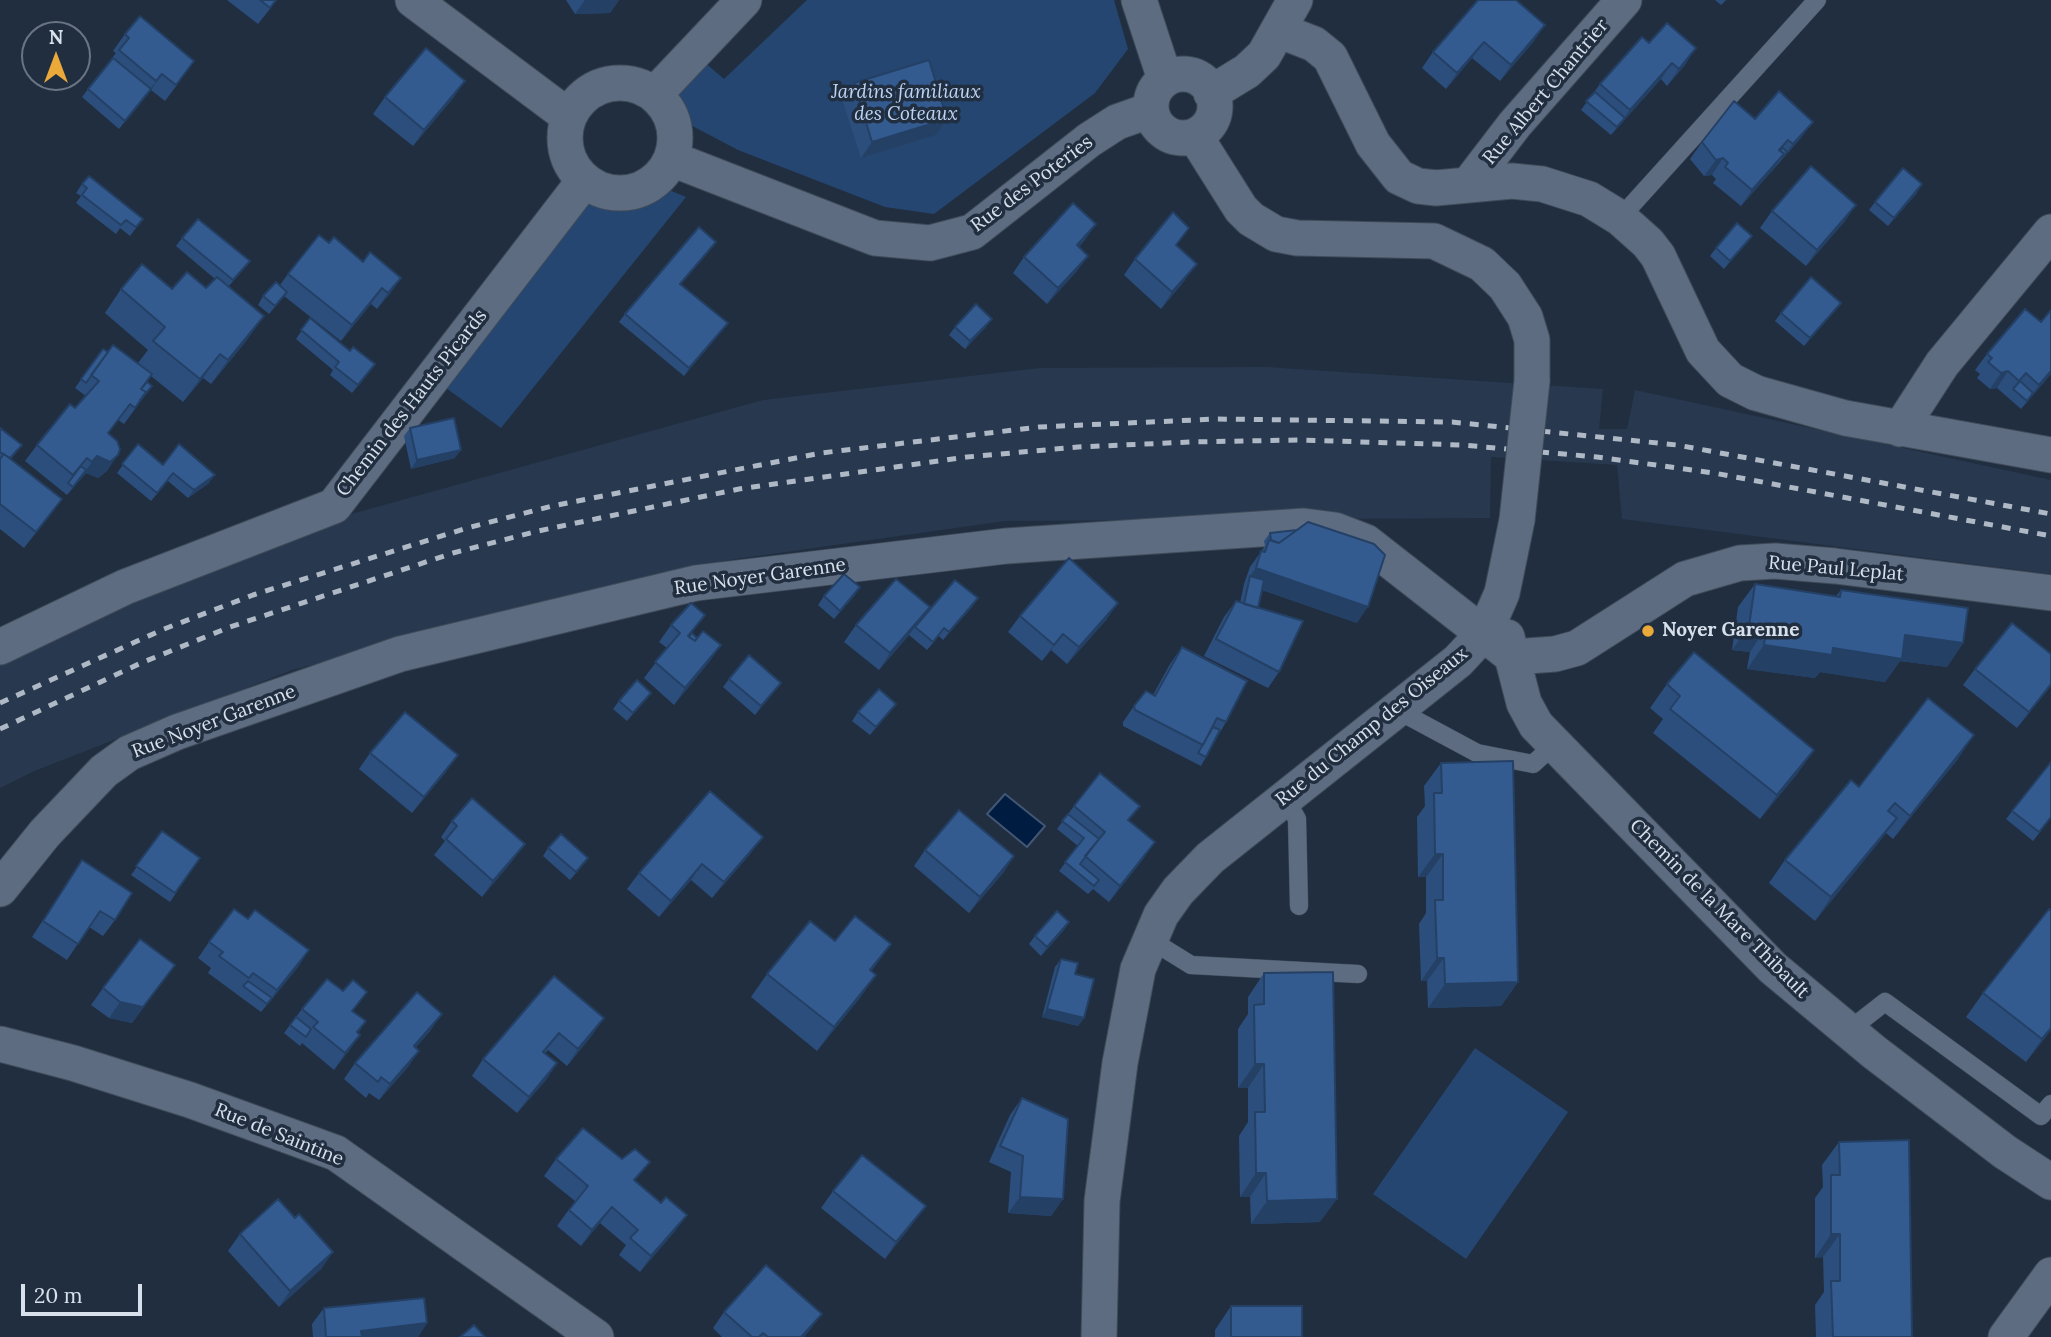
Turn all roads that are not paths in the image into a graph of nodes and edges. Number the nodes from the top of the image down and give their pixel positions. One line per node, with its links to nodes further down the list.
1 (413, 0): 11 (street)
2 (744, 0): 9 (street)
3 (1139, 0): 10 (street)
4 (1294, 0): 7 (street)
5 (1624, 0): 15 (street, Rue Albert Chantrier)
6 (1817, 0): 16 (lane)
7 (1278, 30): 8 (street); 15 (street)
8 (1211, 93): 10 (street); 12 (street)
9 (655, 94): 11 (street); 13 (street)
10 (1158, 94): 12 (street); 13 (street, Rue des Poteries)
11 (568, 116): 14 (street)
12 (1195, 136): 21 (street, Rue du Champ des Oiseaux, bridge)
13 (672, 159): 14 (street)
14 (584, 181): 22 (street, Chemin des Hauts Picards)
15 (1469, 184): 16 (street)
16 (1620, 218): 18 (street)
17 (2051, 232): 18 (street)
18 (1900, 429): 19 (street)
19 (2051, 455)
20 (2051, 593): 23 (street, Rue Paul Leplat)
21 (1491, 618): 23 (street); 24 (street, Rue du Champ des Oiseaux); 27 (street, Rue Noyer Garenne)
22 (0, 647)
23 (1513, 657): 25 (street, Chemin de la Mare Thibault)
24 (1397, 710): 25 (lane); 26 (street, Rue du Champ des Oiseaux)
25 (1555, 744): 31 (street, Chemin de la Mare Thibault)
26 (1285, 798): 28 (lane); 29 (street, Rue du Champ des Oiseaux)
27 (0, 889)
28 (1299, 905)
29 (1149, 939): 30 (lane); 37 (street, Rue du Champ des Oiseaux)
30 (1358, 974)
31 (1848, 1031): 33 (lane); 34 (street, Chemin de la Mare Thibault)
32 (0, 1044): 36 (street, Rue de Saintine)
33 (2051, 1104)
34 (2051, 1182)
35 (2051, 1275): 38 (street)
36 (596, 1337)
37 (1099, 1337)
38 (2006, 1337)

